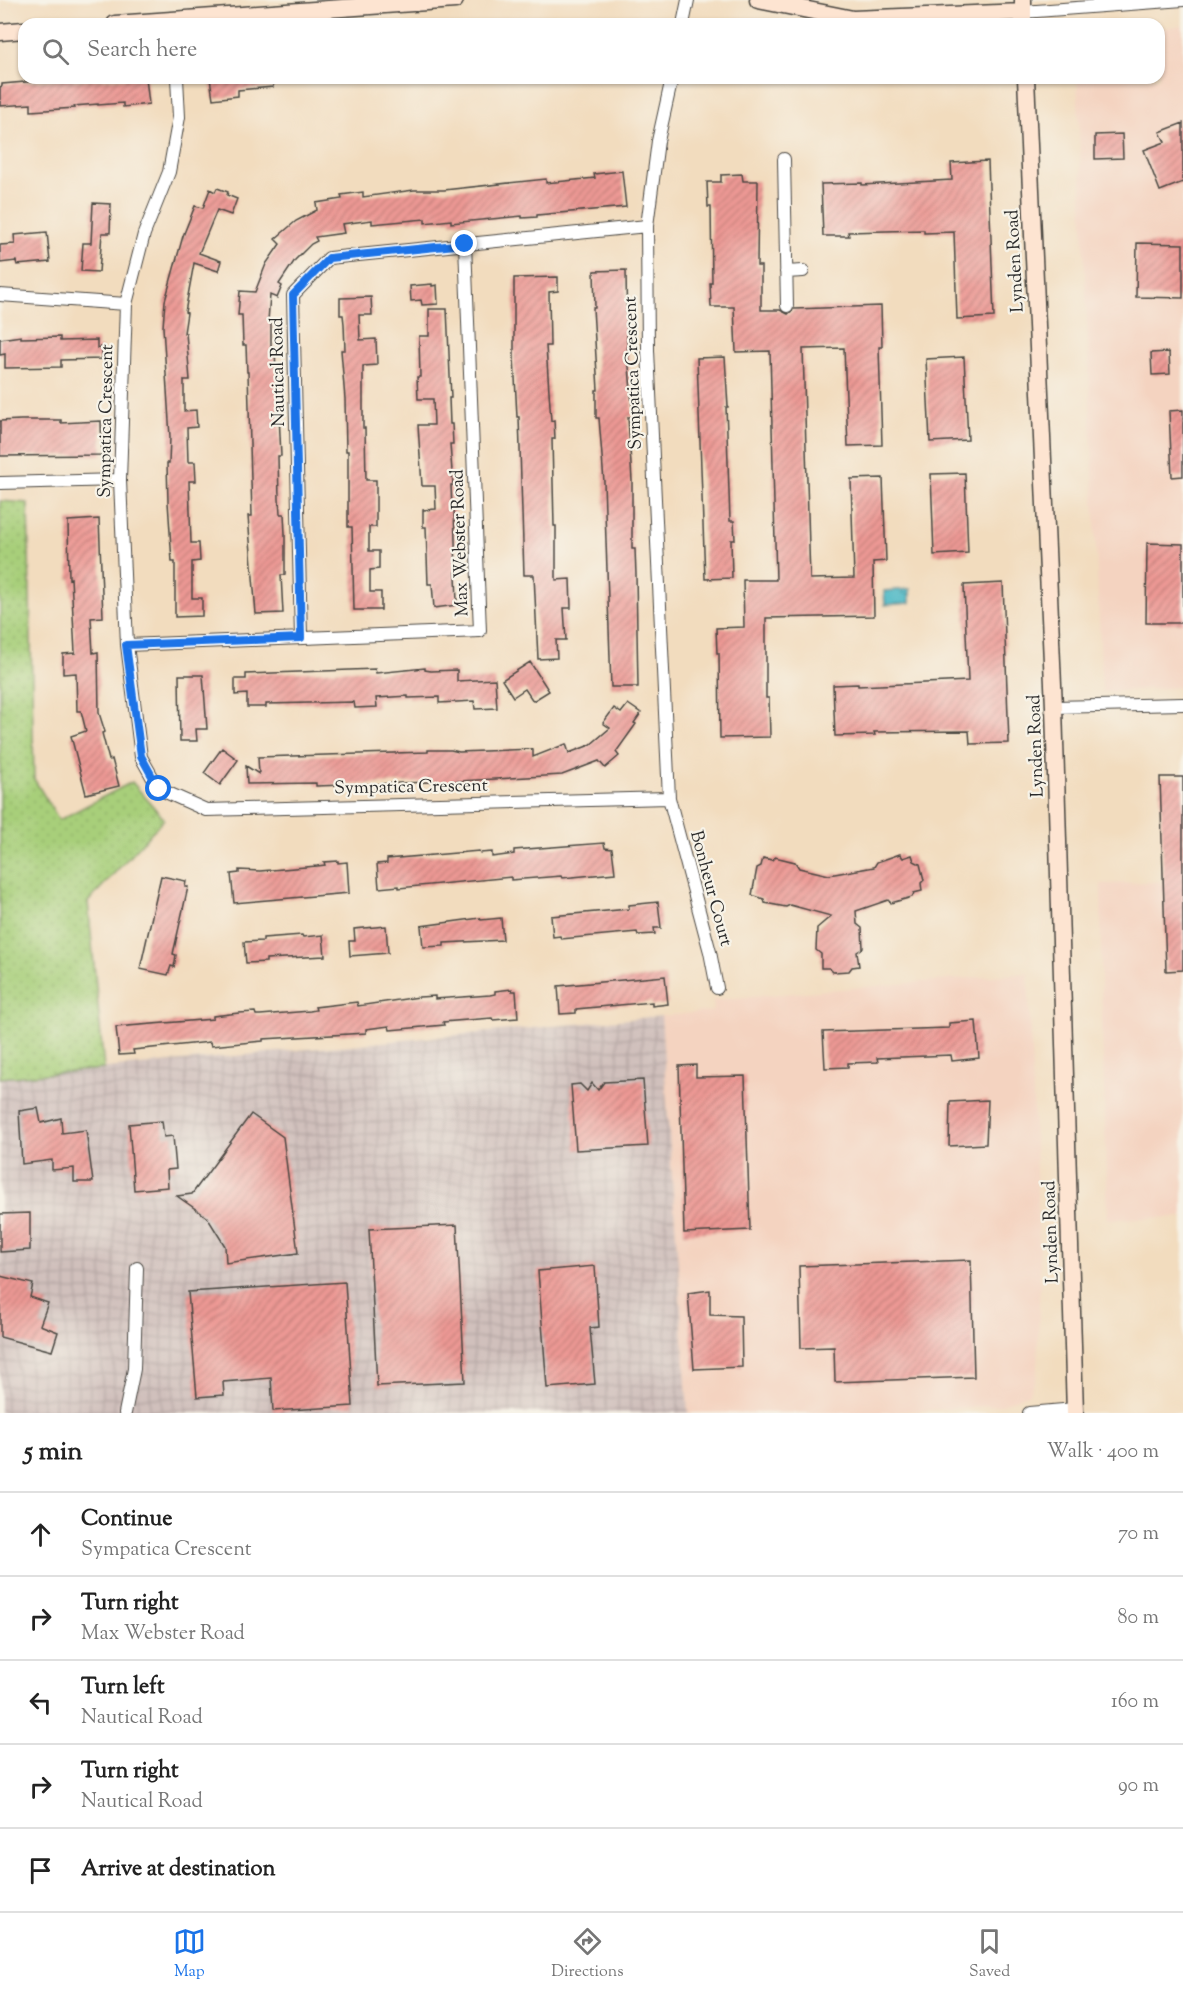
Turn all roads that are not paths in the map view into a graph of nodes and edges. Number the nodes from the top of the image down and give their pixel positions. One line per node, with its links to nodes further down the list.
1 (455, 0): 5 (main road)
2 (688, 0): 8 (street)
3 (758, 0): 9 (main road)
4 (1183, 0): 6 (street)
5 (361, 3): 7 (main road)
6 (1023, 12): 10 (main road)
7 (212, 18)
8 (684, 18)
9 (848, 18)
10 (877, 18)
11 (18, 30): 12 (main road)
12 (0, 32)
13 (177, 84): 22 (street, Sympatica Crescent)
14 (671, 84): 17 (street, Sympatica Crescent)
15 (1026, 84): 29 (main road, Lynden Road)
16 (784, 159): 20 (street)
17 (646, 225): 18 (street, Nautical Road); 30 (street, Sympatica Crescent)
18 (465, 244): 26 (street, Nautical Road); 26 (street, Max Webster Road)
19 (803, 271): 20 (street)
20 (786, 272): 23 (street)
21 (0, 295): 22 (street)
22 (126, 304): 24 (street, Sympatica Crescent)
23 (787, 306)
24 (120, 480): 25 (street); 27 (street, Sympatica Crescent)
25 (0, 483)
26 (301, 638): 27 (street, Max Webster Road)
27 (126, 645): 30 (street, Sympatica Crescent)
28 (1183, 704): 29 (street)
29 (1054, 707): 33 (main road, Lynden Road)
30 (669, 798): 31 (street, Bonheur Court)
31 (717, 988)
32 (137, 1268): 34 (street)
33 (1075, 1411): 35 (street)
34 (125, 1413)
35 (1029, 1413)

